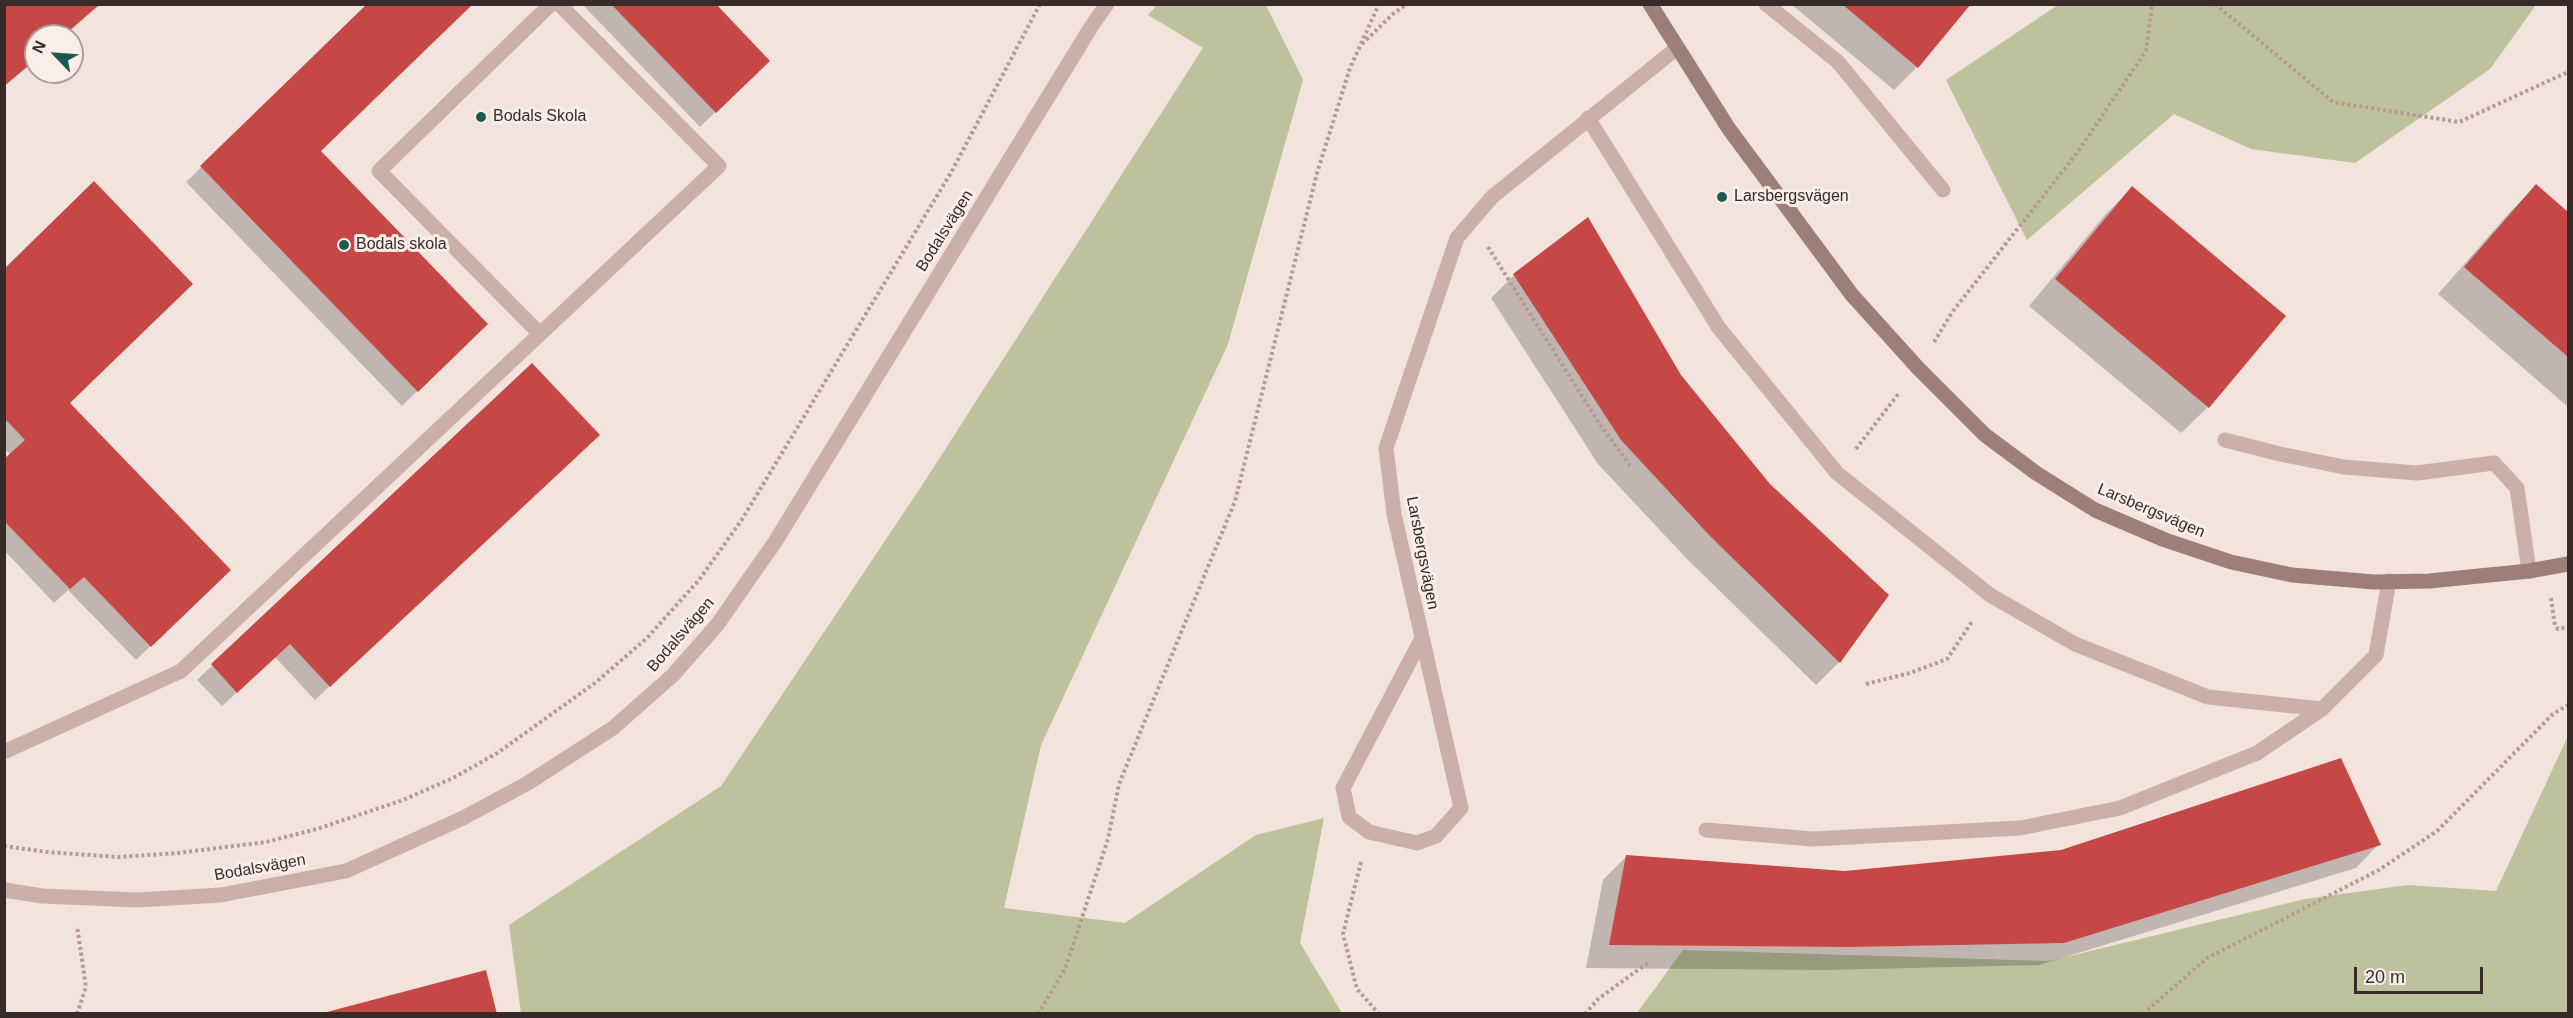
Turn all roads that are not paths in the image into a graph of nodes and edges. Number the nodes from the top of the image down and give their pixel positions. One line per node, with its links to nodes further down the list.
1 (551, 4): 9 (street)
2 (559, 4): 9 (street)
3 (1107, 4): 18 (street, Bodalsvägen)
4 (1650, 4): 6 (street, Larsbergsvägen)
5 (1766, 4): 8 (street)
6 (1677, 48): 7 (street, Larsbergsvägen); 13 (street, Larsbergsvägen)
7 (1588, 118): 14 (street, Larsbergsvägen); 15 (street)
8 (1943, 190)
9 (540, 334): 16 (street)
10 (2225, 440): 12 (street)
11 (2568, 564): 12 (street, Larsbergsvägen)
12 (2529, 571): 13 (street, Larsbergsvägen)
13 (2390, 581): 15 (street)
14 (1421, 640): 14 (street, Larsbergsvägen)
15 (2322, 709): 17 (street)
16 (4, 752)
17 (1706, 830)
18 (4, 890)

